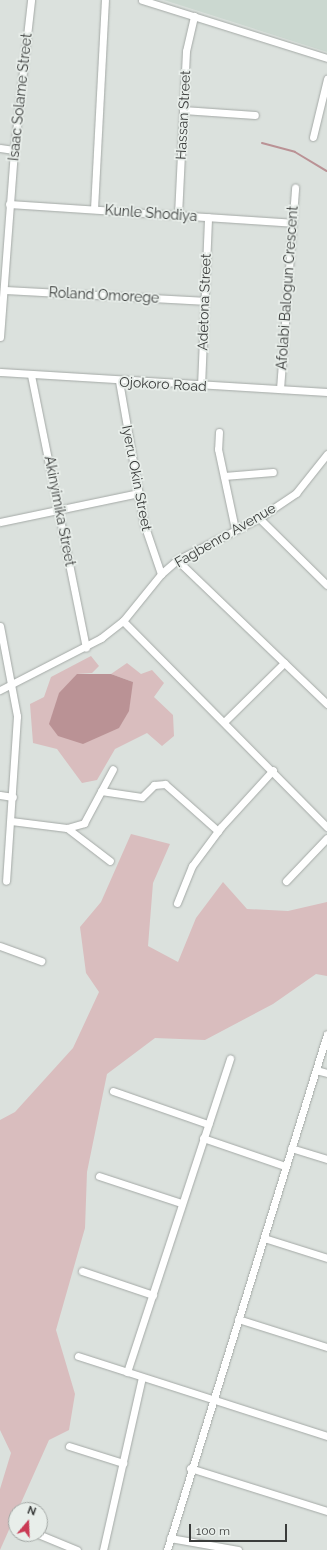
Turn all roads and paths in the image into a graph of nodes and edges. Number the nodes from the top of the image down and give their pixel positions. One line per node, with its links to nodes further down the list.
1 (31, 0): 11 (street, Isaac Solame Street)
2 (105, 0): 14 (street)
3 (142, 0): 4 (street)
4 (194, 16): 5 (street); 7 (street, Hassan Street)
5 (327, 58)
6 (327, 79): 9 (street)
7 (183, 110): 8 (street); 15 (street, Hassan Street)
8 (255, 116)
9 (314, 137)
10 (0, 148): 11 (street)
11 (14, 150): 13 (street, Isaac Solame Street)
12 (295, 188): 17 (street, Afolabi Balogun Crescent)
13 (9, 204): 14 (street, Kunle Shodiya); 18 (street, Isaac Solame Street)
14 (94, 210): 15 (street, Kunle Shodiya)
15 (178, 215): 16 (street, Kunle Shodiya)
16 (208, 217): 17 (street, Kunle Shodiya); 20 (street, Adetona Street)
17 (292, 223): 26 (street, Afolabi Balogun Crescent)
18 (2, 264): 19 (street, Isaac Solame Street)
19 (4, 290): 20 (street, Roland Omorege); 21 (street, Isaac Solame Street)
20 (204, 301): 25 (street, Adetona Street)
21 (0, 337)
22 (0, 372): 23 (street, Ojokoro Road)
23 (31, 375): 24 (street, Ojokoro Road); 34 (street, Akinyimika Street)
24 (119, 381): 25 (street, Ojokoro Road); 33 (street, Iyeru Okin Street)
25 (201, 386): 26 (street, Ojokoro Road)
26 (280, 389): 27 (street, Ojokoro Road)
27 (327, 392)
28 (219, 432): 32 (street)
29 (327, 454): 30 (street, Fagbenro Avenue)
30 (324, 466): 35 (street, Fagbenro Avenue)
31 (273, 472): 32 (street)
32 (224, 476): 37 (street)
33 (139, 493): 34 (street); 39 (street, Iyeru Okin Street)
34 (60, 508): 36 (street); 43 (street, Akinyimika Street)
35 (259, 518): 37 (street, Fagbenro Avenue); 40 (street)
36 (0, 522)
37 (235, 528): 38 (street, Fagbenro Avenue)
38 (177, 560): 39 (street, Fagbenro Avenue); 44 (street)
39 (161, 574): 41 (street, Fagbenro Avenue)
40 (327, 585)
41 (123, 621): 43 (street, Fagbenro Avenue); 48 (street)
42 (0, 626): 45 (street)
43 (86, 648): 45 (street, Fagbenro Avenue)
44 (284, 663): 47 (street); 48 (street)
45 (14, 684): 46 (street, Fagbenro Avenue); 53 (street)
46 (0, 690)
47 (327, 704)
48 (225, 721): 50 (street)
49 (113, 769): 51 (street)
50 (273, 770): 55 (street); 57 (street)
51 (101, 791): 56 (street); 57 (street)
52 (0, 795): 53 (street)
53 (13, 797): 54 (street)
54 (11, 821): 56 (street); 60 (street)
55 (327, 827)
56 (67, 828): 59 (street)
57 (218, 831): 62 (street)
58 (327, 838): 61 (street)
59 (110, 862)
60 (6, 881)
61 (286, 881)
62 (177, 904)
63 (0, 948): 64 (street)
64 (41, 961)
65 (327, 1034): 67 (street)
66 (230, 1059): 70 (street)
67 (316, 1070): 68 (street); 72 (street)
68 (327, 1073)
69 (113, 1090): 70 (street)
70 (208, 1124): 71 (street)
71 (203, 1138): 74 (street); 76 (street)
72 (291, 1148): 73 (street); 74 (street)
73 (327, 1159)
74 (285, 1166): 77 (street)
75 (99, 1176): 76 (street)
76 (182, 1203): 80 (street)
77 (264, 1238): 78 (street); 81 (street)
78 (327, 1258)
79 (82, 1271): 80 (street)
80 (153, 1295): 84 (street)
81 (238, 1319): 82 (street); 86 (street)
82 (327, 1347)
83 (78, 1356): 84 (street)
84 (127, 1372): 85 (street)
85 (142, 1377): 86 (street); 89 (street)
86 (212, 1399): 87 (street); 90 (street)
87 (327, 1436)
88 (69, 1446): 89 (street)
89 (123, 1463): 95 (street)
90 (190, 1468): 91 (street); 93 (street)
91 (327, 1511)
92 (48, 1538): 94 (street)
93 (170, 1538): 96 (street); 97 (street)
94 (77, 1550)
95 (104, 1550)
96 (167, 1550)
97 (238, 1550)

